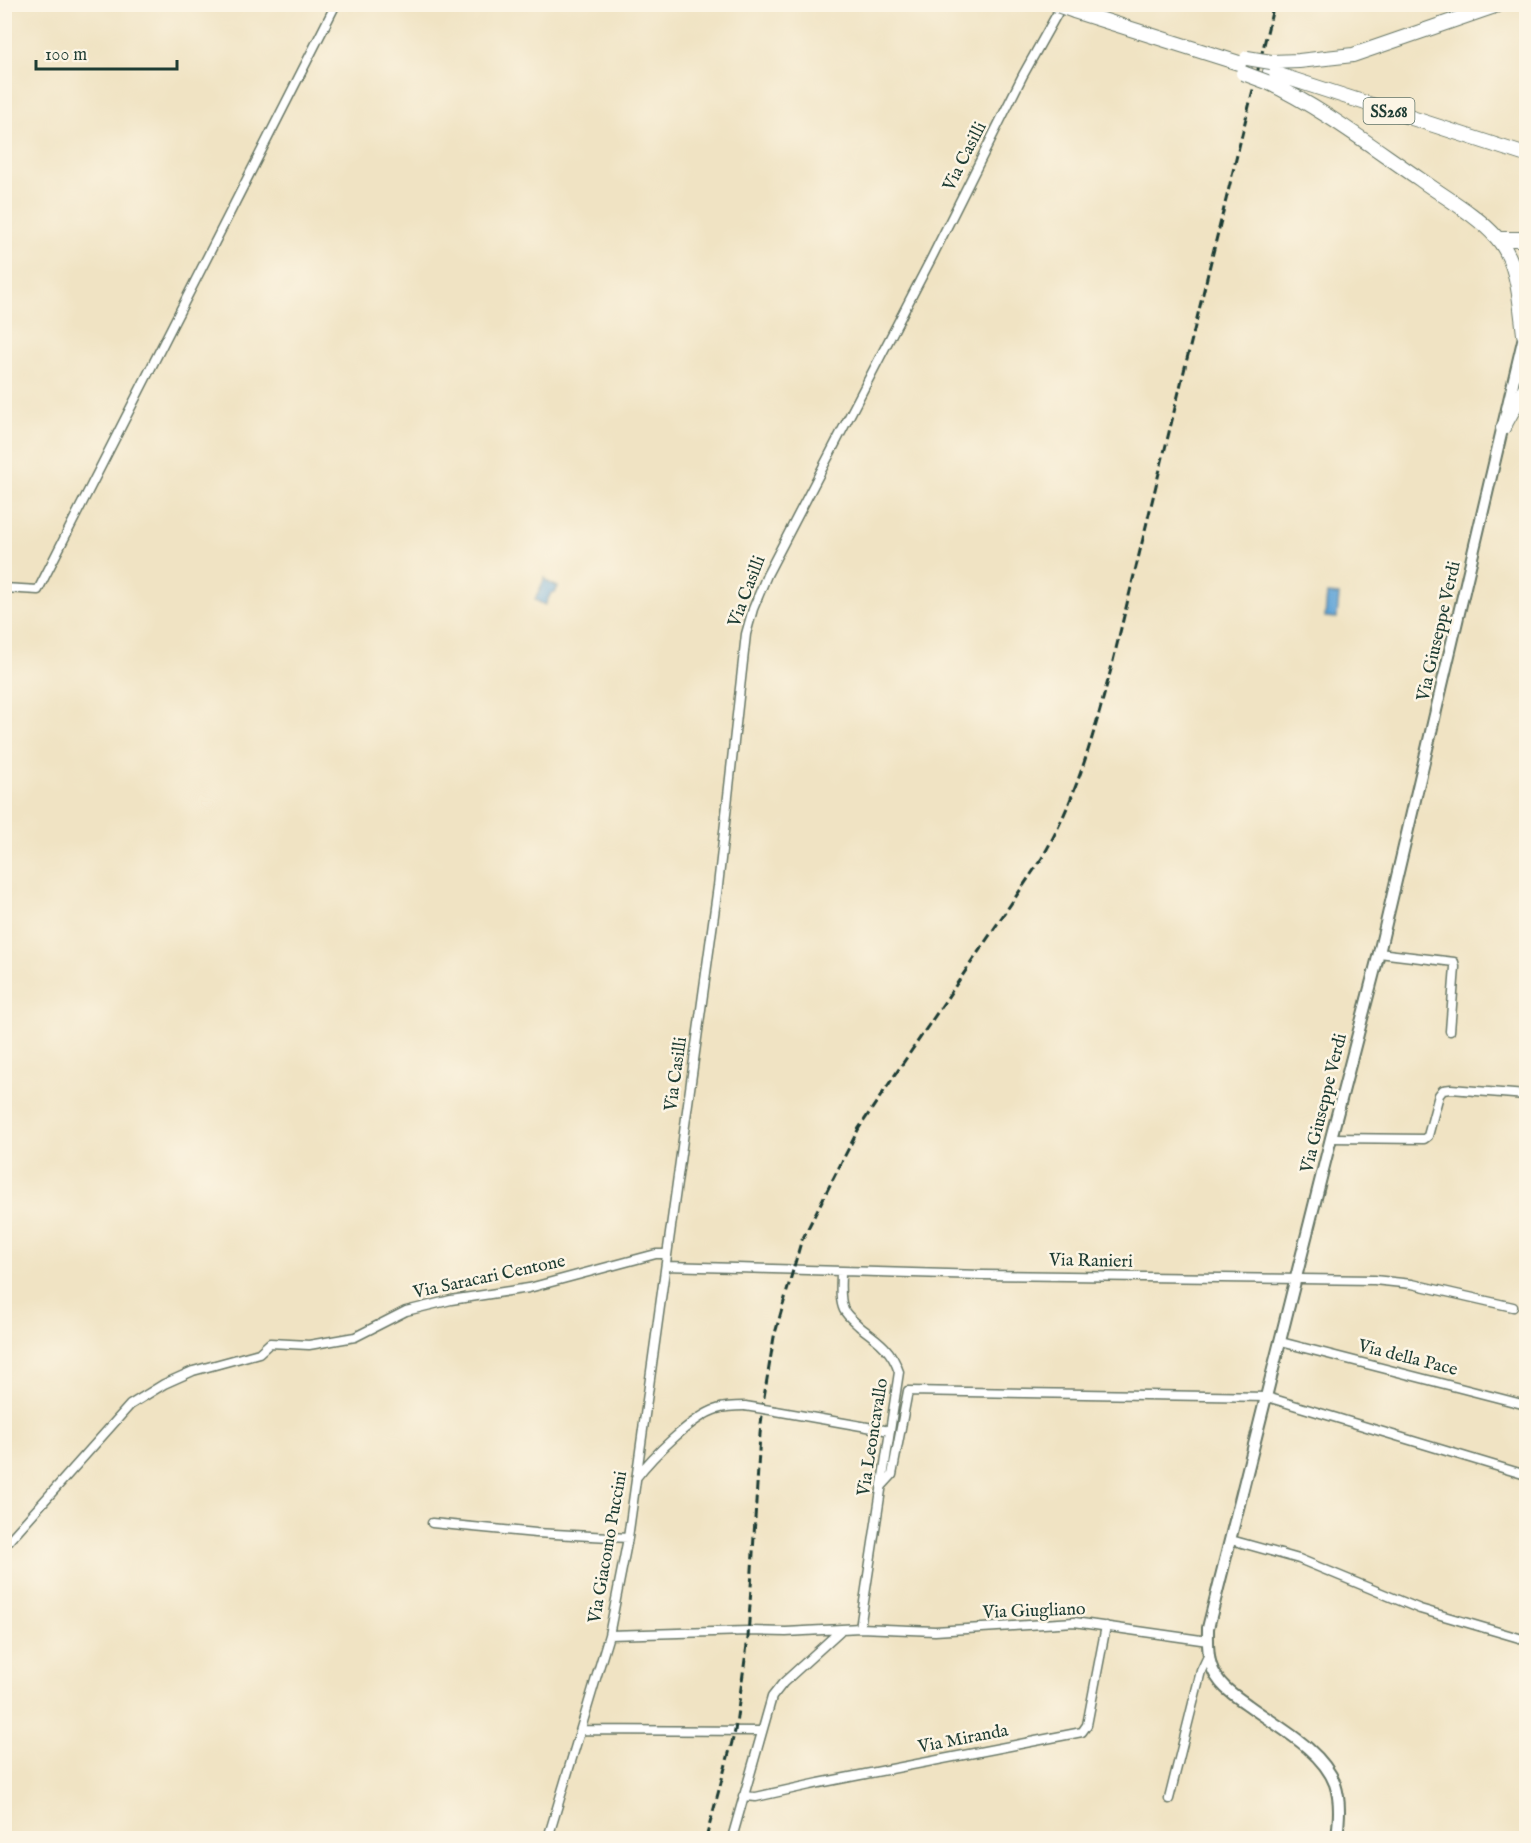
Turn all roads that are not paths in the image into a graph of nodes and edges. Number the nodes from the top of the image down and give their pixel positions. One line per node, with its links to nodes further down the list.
1 (336, 4): 14 (street)
2 (1054, 4): 4 (highway, bridge)
3 (1501, 4): 7 (highway)
4 (1068, 8): 5 (highway); 19 (street, Via Casilli)
5 (1130, 29): 6 (highway); 6 (highway)
6 (1245, 65): 7 (highway, bridge); 7 (highway, bridge)
7 (1269, 72): 8 (highway, SS268); 9 (highway)
8 (1527, 155)
9 (1498, 239): 10 (highway); 11 (highway)
10 (1527, 239)
11 (1526, 332): 13 (street, Via Giuseppe Verdi)
12 (1527, 386): 13 (highway)
13 (1503, 428): 15 (street, Via Giuseppe Verdi)
14 (4, 588)
15 (1379, 953): 16 (street); 18 (street, Via Giuseppe Verdi)
16 (1449, 1031)
17 (1527, 1095): 18 (street)
18 (1331, 1138): 22 (street, Via Giuseppe Verdi)
19 (667, 1254): 20 (street, Via Giacomo Puccini); 34 (street, Via Saracari Centone)
20 (666, 1266): 21 (street, Via Ranieri); 29 (street, Via Giacomo Puccini)
21 (841, 1272): 22 (street, Via Ranieri); 27 (street, Via Leoncavallo)
22 (1296, 1279): 23 (street, Via Ranieri); 24 (street, Via Giuseppe Verdi)
23 (1513, 1307)
24 (1281, 1342): 25 (street, Via Giuseppe Verdi); 26 (street, Via della Pace)
25 (1267, 1397): 28 (street); 30 (street); 33 (street, Via Giuseppe Verdi)
26 (1527, 1405)
27 (890, 1431): 29 (street, bridge); 30 (street, Via Leoncavallo)
28 (1527, 1476)
29 (636, 1478): 32 (street, Via Giacomo Puccini)
30 (881, 1486): 36 (street, Via Leoncavallo)
31 (432, 1523): 32 (street)
32 (628, 1538): 38 (street, Via Giacomo Puccini)
33 (1231, 1540): 39 (street); 40 (street, Via Giuseppe Verdi)
34 (4, 1546)
35 (1106, 1626): 36 (street, Via Giugliano); 40 (street, Via Giugliano); 44 (street, Via Miranda)
36 (860, 1628): 37 (street, Via Giugliano)
37 (840, 1630): 38 (street, Via Giugliano); 43 (street)
38 (609, 1635): 42 (street, Via Giacomo Puccini)
39 (1527, 1640)
40 (1208, 1641): 41 (street, Via Giuseppe Verdi)
41 (1209, 1654): 45 (street); 48 (street, Via Giuseppe Verdi)
42 (582, 1730): 43 (street); 46 (street, Via Giacomo Puccini)
43 (761, 1731): 44 (street)
44 (743, 1796): 47 (street)
45 (1169, 1799)
46 (548, 1839)
47 (732, 1839)
48 (1337, 1839)

